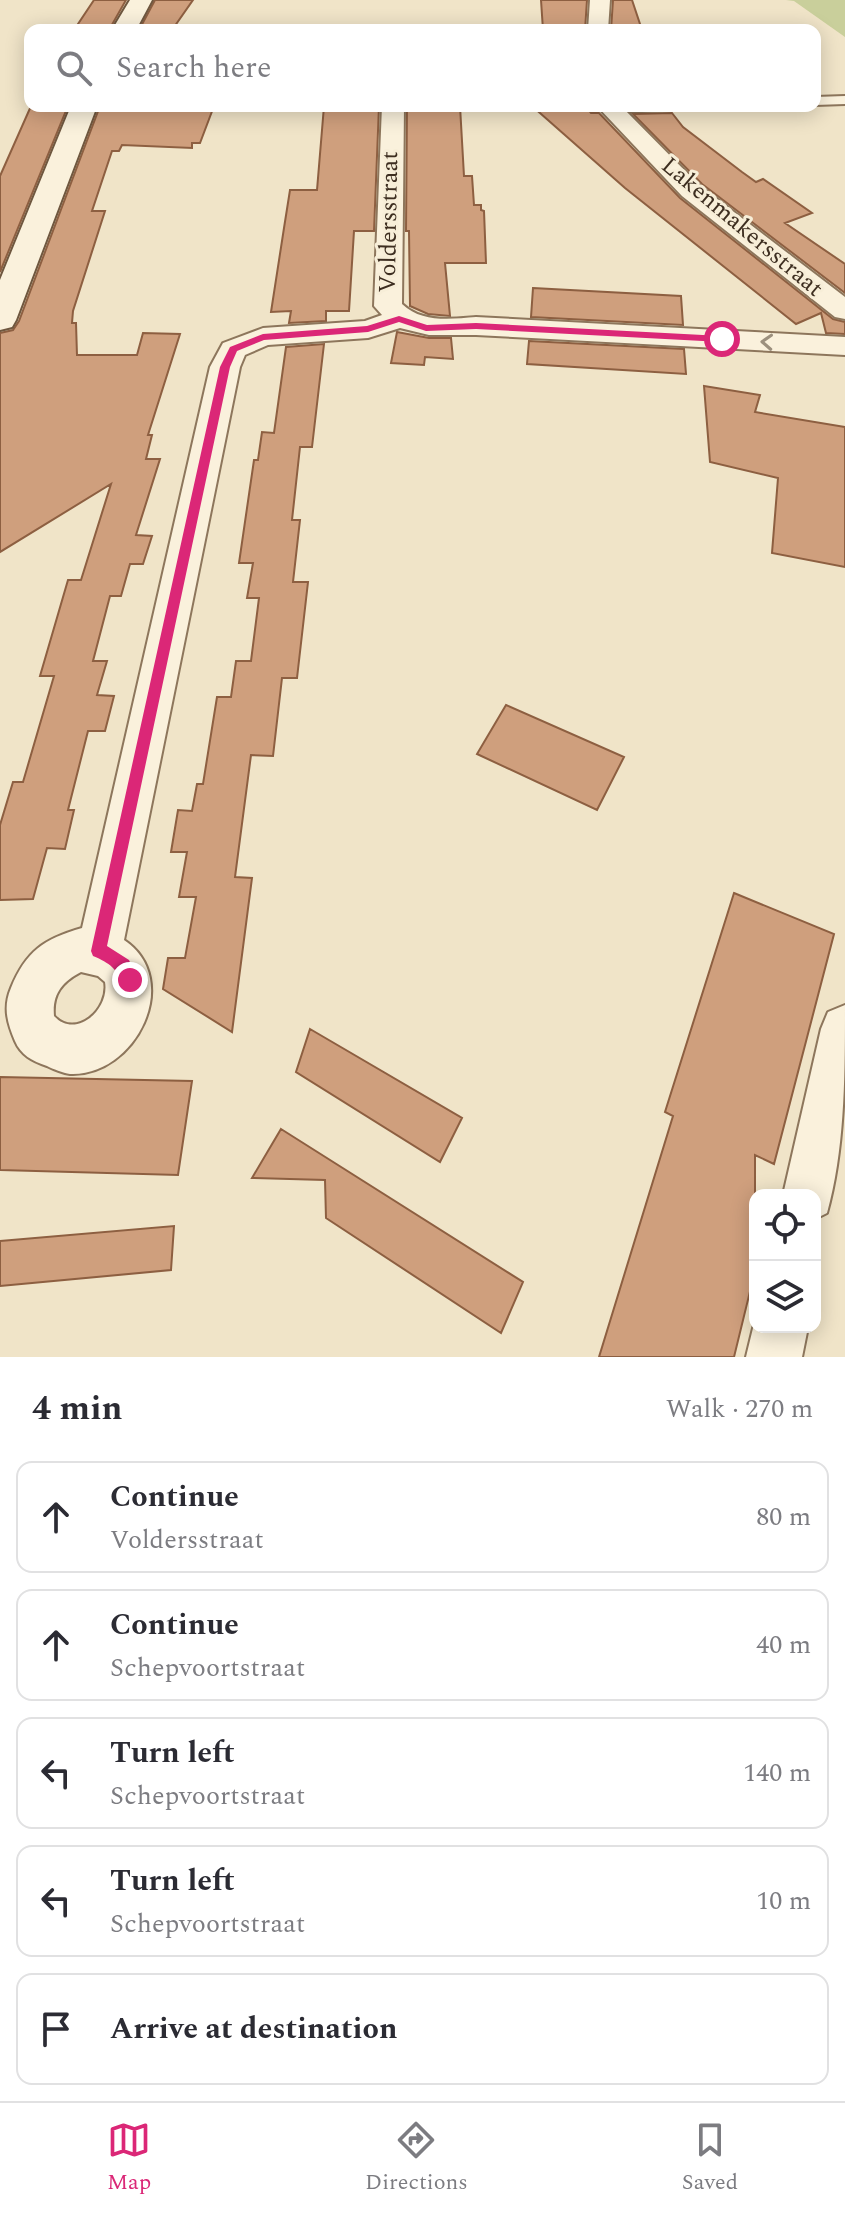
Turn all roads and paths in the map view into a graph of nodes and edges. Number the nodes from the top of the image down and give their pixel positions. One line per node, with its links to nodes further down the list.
1 (141, 0): 3 (main road)
2 (600, 0): 4 (street)
3 (127, 24)
4 (598, 24)
5 (845, 100): 6 (lane)
6 (821, 101)
7 (82, 112): 12 (main road)
8 (393, 112): 11 (street, Voldersstraat)
9 (614, 112): 10 (street, Lakenmakersstraat)
10 (845, 311)
11 (399, 319): 13 (street, Voldersstraat, one-way to 11); 14 (street)
12 (0, 320)
13 (845, 346)
14 (99, 951): 15 (street); 15 (street)
15 (15, 995)
16 (845, 1029): 17 (street)
17 (810, 1189)
18 (779, 1333): 19 (street)
19 (774, 1357)

